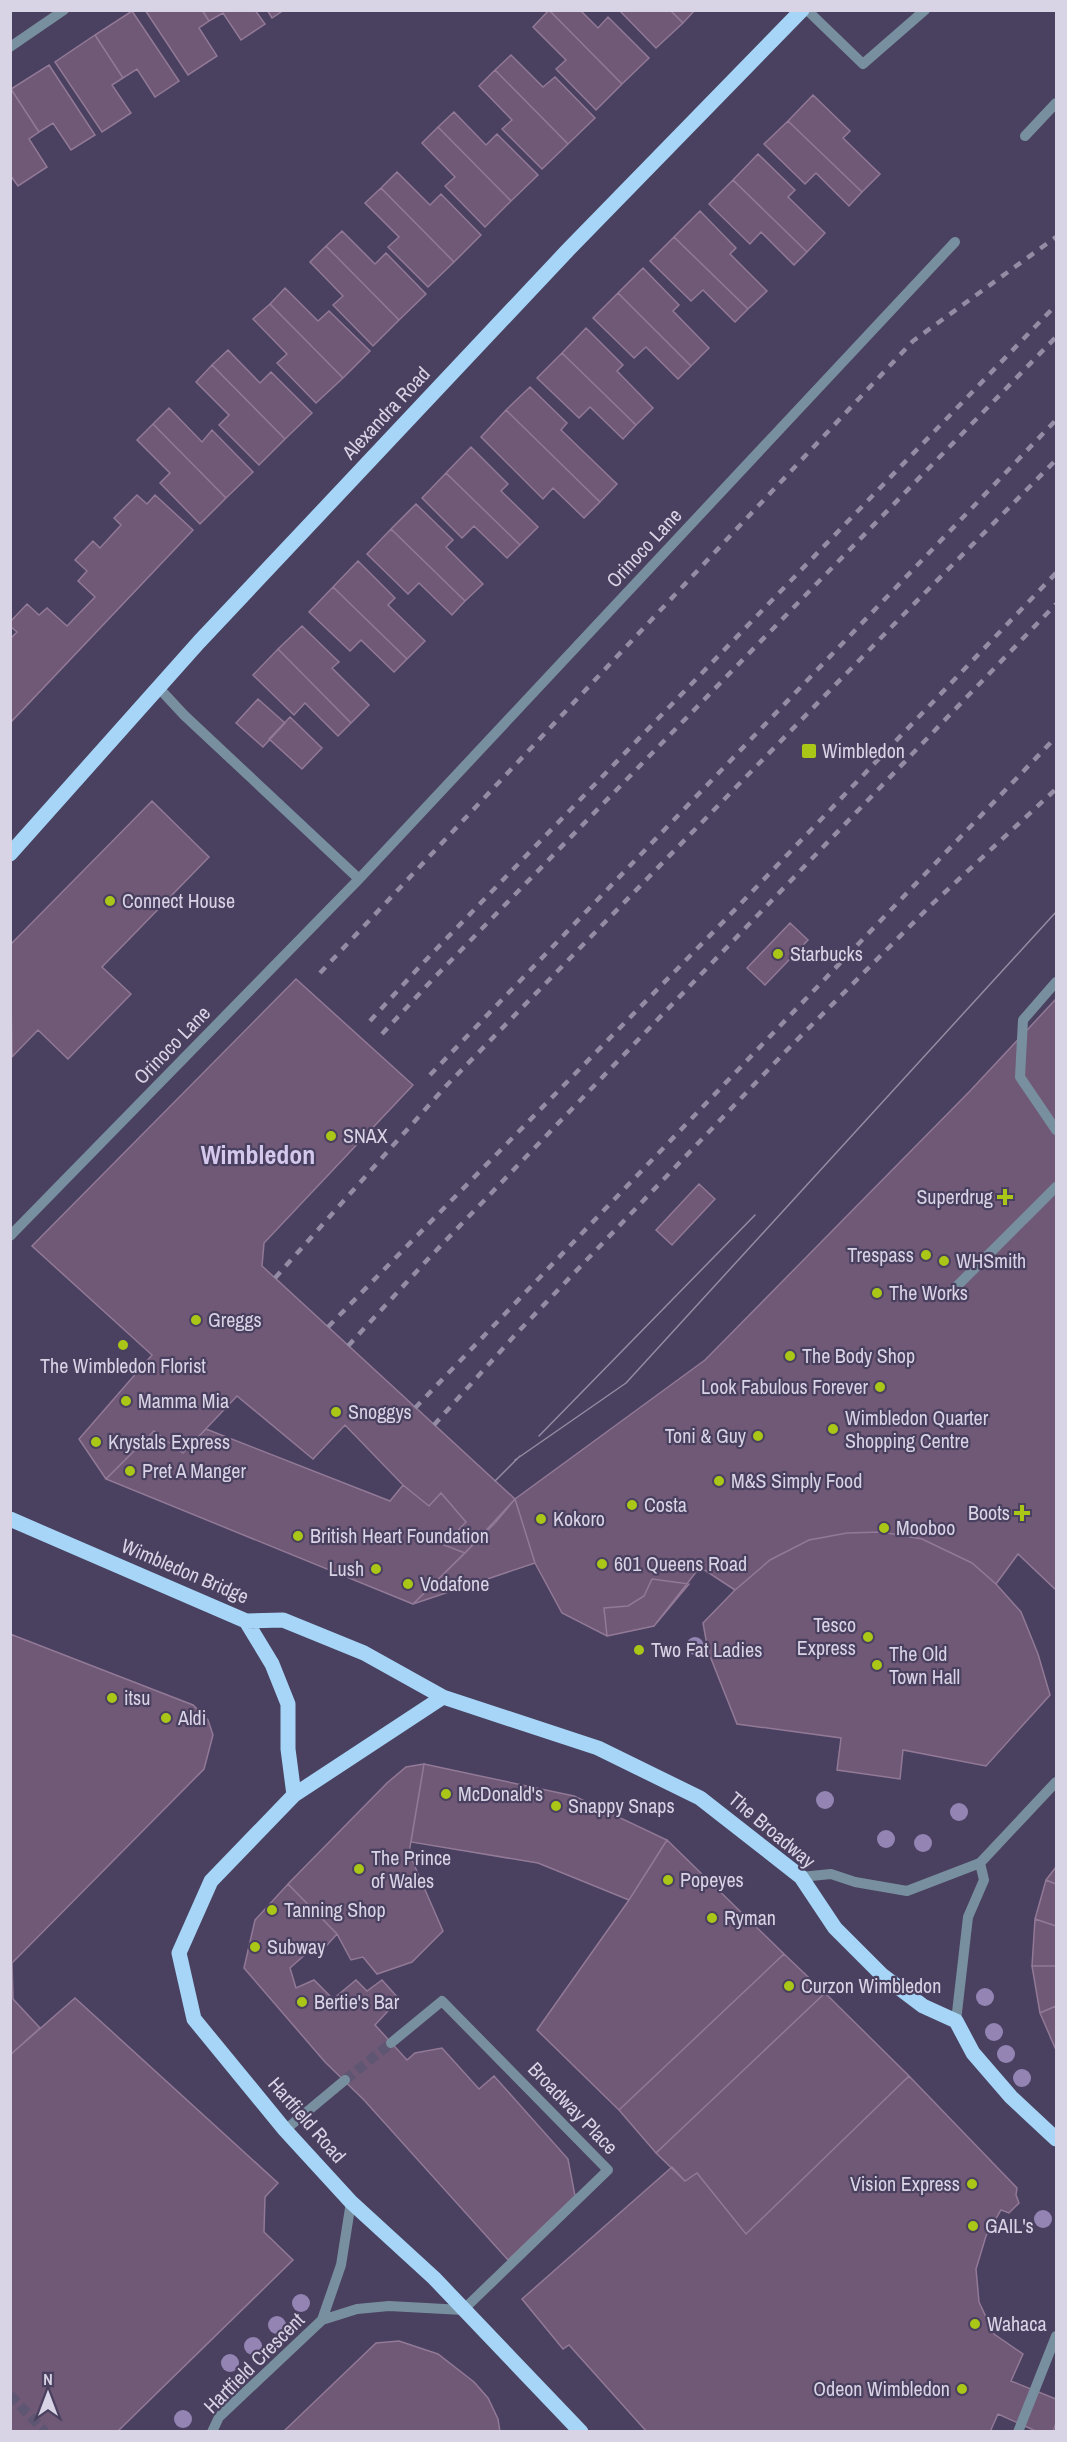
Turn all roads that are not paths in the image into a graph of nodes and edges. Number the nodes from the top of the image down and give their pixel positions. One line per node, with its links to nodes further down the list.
1 (64, 10): 5 (street)
2 (802, 10): 9 (main road, Alexandra Road)
3 (807, 10): 4 (street)
4 (925, 10)
5 (10, 47)
6 (1056, 103): 7 (street)
7 (1025, 136)
8 (955, 242): 11 (street, Orinoco Lane)
9 (158, 687): 10 (main road, Alexandra Road); 11 (street)
10 (10, 854)
11 (359, 879): 15 (street, Orinoco Lane)
12 (1056, 982): 13 (street)
13 (1056, 1130)
14 (1056, 1186): 16 (street)
15 (10, 1236)
16 (953, 1290)
17 (10, 1519): 18 (main road, Wimbledon Bridge)
18 (246, 1621): 19 (main road, Wimbledon Bridge); 21 (main road)
19 (443, 1697): 21 (main road, Hartfield Road); 23 (main road, The Broadway)
20 (1056, 1782): 22 (street)
21 (294, 1795): 27 (main road, Hartfield Road)
22 (981, 1863): 23 (street); 24 (street)
23 (801, 1877): 24 (main road, The Broadway)
24 (956, 2021): 28 (main road)
25 (391, 2043): 30 (street, Broadway Place)
26 (345, 2080): 27 (street)
27 (285, 2130): 29 (main road, Hartfield Road)
28 (1056, 2139)
29 (351, 2202): 30 (main road, Hartfield Road); 31 (street, Hartfield Crescent)
30 (463, 2310): 31 (street, Hartfield Crescent); 34 (main road, Hartfield Road)
31 (322, 2320): 33 (street, Hartfield Crescent)
32 (1056, 2336): 35 (street)
33 (212, 2432)
34 (581, 2432)
35 (1018, 2432)

